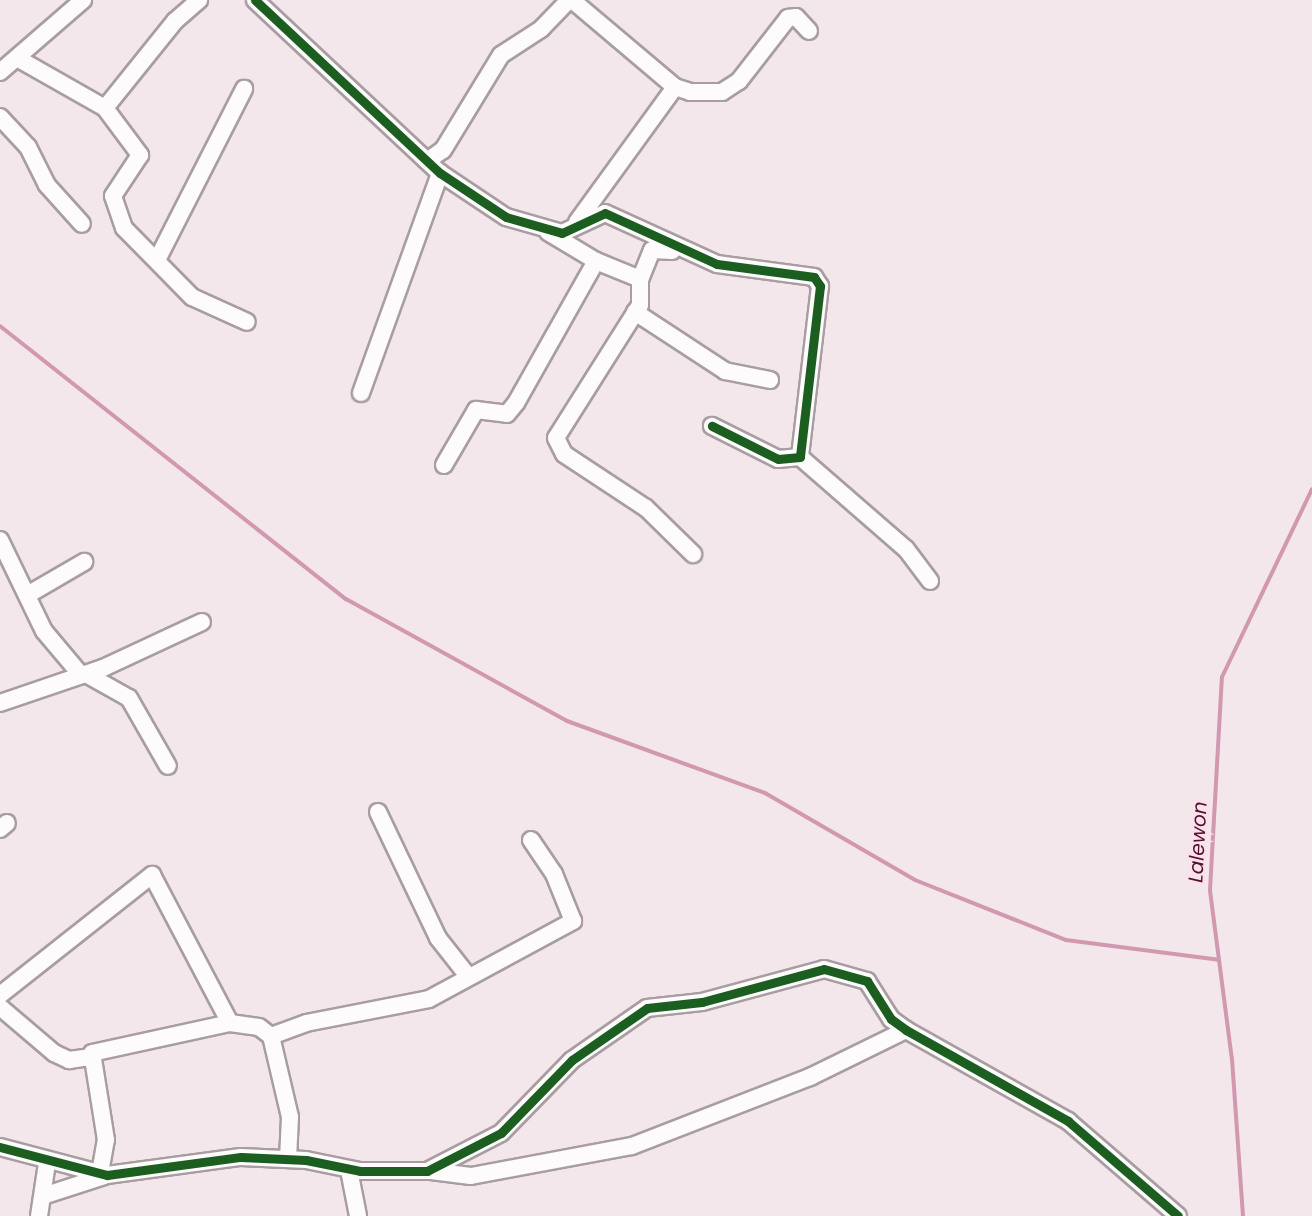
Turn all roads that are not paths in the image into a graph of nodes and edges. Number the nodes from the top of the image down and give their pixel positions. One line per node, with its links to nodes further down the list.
1 (83, 0): 6 (street)
2 (199, 0): 9 (street)
3 (255, 0): 11 (street)
4 (570, 0): 7 (street); 11 (street)
5 (809, 31): 7 (street)
6 (7, 62): 9 (street)
7 (675, 87): 14 (street)
8 (244, 89): 17 (street)
9 (105, 108): 17 (street)
10 (0, 117): 13 (street)
11 (428, 161): 12 (street)
12 (440, 173): 15 (street); 23 (street)
13 (82, 224)
14 (571, 230): 15 (street); 16 (street)
15 (548, 232): 18 (street)
16 (681, 251): 19 (street); 25 (street)
17 (158, 258): 21 (street)
18 (596, 261): 19 (street); 26 (street)
19 (640, 279): 20 (street)
20 (635, 312): 22 (street); 28 (street)
21 (247, 322)
22 (770, 380)
23 (361, 393)
24 (712, 426): 25 (street)
25 (800, 457): 30 (street)
26 (444, 465)
27 (0, 540): 31 (street)
28 (693, 554)
29 (84, 561): 31 (street)
30 (930, 581)
31 (29, 594): 33 (street)
32 (202, 622): 33 (street)
33 (83, 675): 34 (street); 35 (street)
34 (0, 704)
35 (168, 766)
36 (378, 812): 38 (street)
37 (531, 840): 38 (street)
38 (468, 976): 43 (street)
39 (0, 995): 41 (street)
40 (0, 1007): 44 (street)
41 (230, 1023): 43 (street); 44 (street)
42 (906, 1030): 49 (street); 49 (street); 54 (street)
43 (271, 1036): 46 (street)
44 (90, 1057): 50 (street)
45 (0, 1147): 47 (street)
46 (288, 1159): 48 (street); 50 (street)
47 (47, 1163): 50 (street); 51 (street)
48 (349, 1170): 49 (street); 53 (street)
49 (427, 1171)
50 (103, 1174): 51 (street)
51 (46, 1195): 52 (street)
52 (39, 1216)
53 (358, 1216)
54 (1178, 1216)

